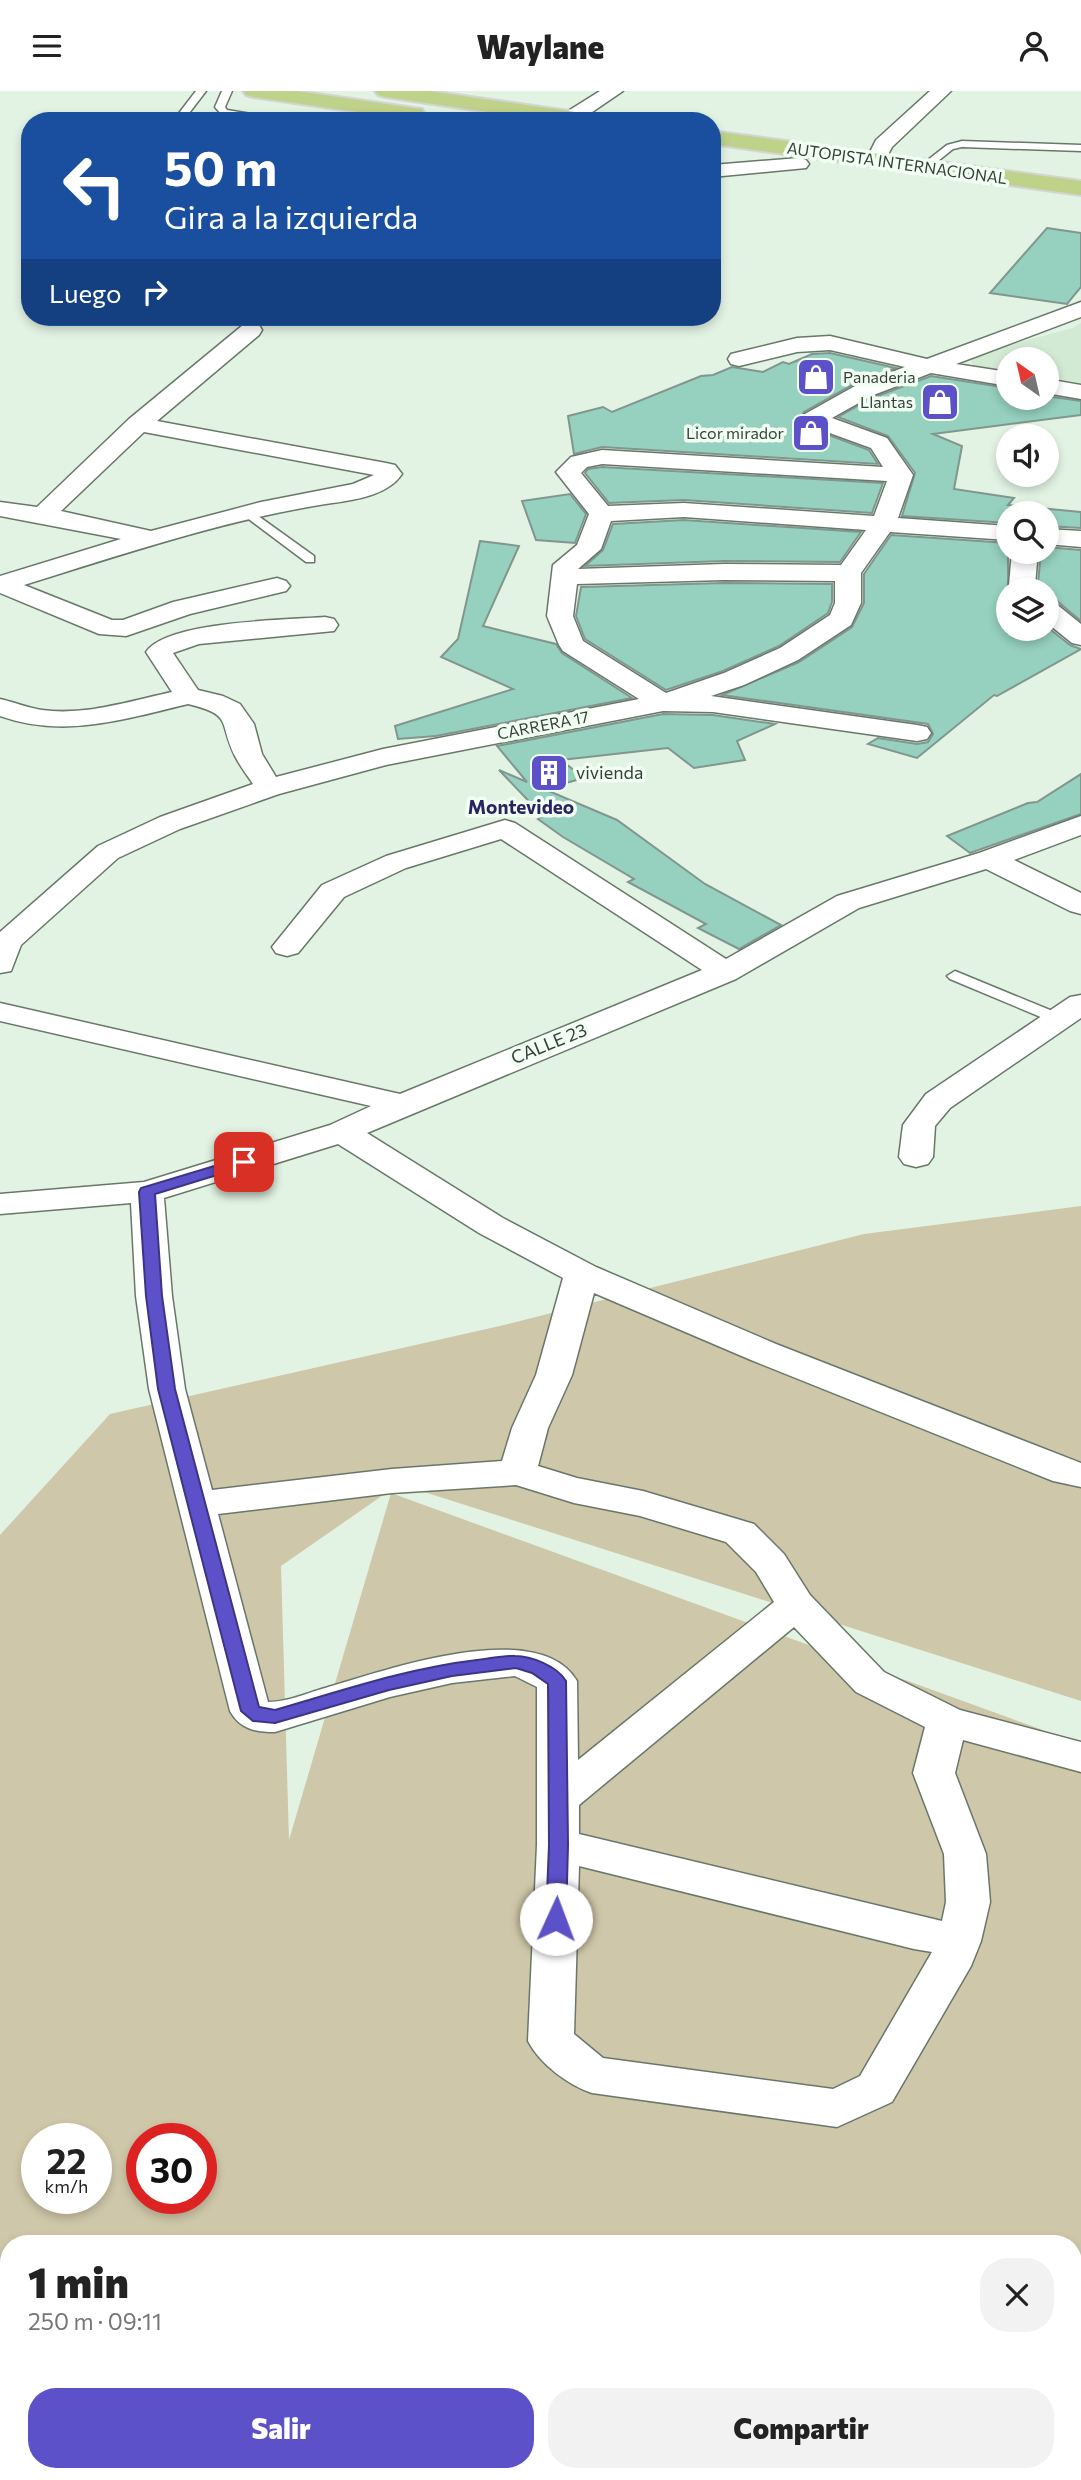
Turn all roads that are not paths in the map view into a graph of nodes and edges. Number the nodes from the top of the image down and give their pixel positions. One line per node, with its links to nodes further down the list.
1 (201, 91): 7 (lane)
2 (227, 91): 8 (lane)
3 (253, 91): 9 (highway)
4 (613, 91): 11 (street)
5 (941, 91): 15 (street)
6 (405, 92): 10 (highway)
7 (185, 112)
8 (224, 112)
9 (400, 112)
10 (539, 112)
11 (580, 112)
12 (721, 138): 15 (highway, AUTOPISTA INTERNACIONAL)
13 (1081, 148): 17 (lane)
14 (721, 154): 16 (highway, AUTOPISTA INTERNACIONAL)
15 (876, 160): 17 (highway, AUTOPISTA INTERNACIONAL)
16 (799, 164): 18 (street); 20 (highway, AUTOPISTA INTERNACIONAL)
17 (924, 167): 19 (highway, AUTOPISTA INTERNACIONAL)
18 (721, 170)
19 (1081, 188)
20 (1081, 204)
21 (1081, 309): 24 (street)
22 (251, 330): 28 (street)
23 (739, 359): 24 (street)
24 (928, 366): 25 (street); 29 (street)
25 (996, 377)
26 (1059, 388): 27 (street)
27 (1081, 392)
28 (137, 424): 31 (street); 33 (street)
29 (901, 475): 32 (street); 34 (street)
30 (0, 509): 33 (street)
31 (250, 514): 37 (street); 39 (lane)
32 (601, 514): 34 (street); 41 (street)
33 (43, 515): 37 (street)
34 (883, 524): 35 (street); 40 (street)
35 (996, 532)
36 (1059, 537): 38 (street)
37 (151, 538): 42 (street)
38 (1081, 539)
39 (310, 559)
40 (848, 573): 41 (street); 48 (street, CARRERA 17)
41 (564, 577): 48 (street)
42 (0, 584): 43 (street)
43 (277, 586)
44 (1059, 619): 46 (street)
45 (325, 625): 47 (street)
46 (1081, 637)
47 (188, 696): 49 (street); 51 (street)
48 (663, 703): 50 (street); 51 (street, CARRERA 17)
49 (0, 707)
50 (917, 733)
51 (269, 788): 56 (street, CARRERA 17)
52 (1081, 825): 53 (street, CALLE 23)
53 (989, 859): 54 (street); 57 (street, CALLE 23)
54 (1081, 905)
55 (287, 947): 57 (street)
56 (2, 949)
57 (725, 972): 61 (street, CALLE 23)
58 (955, 976): 60 (lane)
59 (0, 1012): 61 (street)
60 (1071, 1012): 63 (street)
61 (403, 1104): 62 (street, CALLE 23)
62 (342, 1132): 64 (street, CALLE 23); 66 (street)
63 (916, 1157)
64 (147, 1192): 65 (street, CALLE 23); 69 (street)
65 (0, 1204)
66 (582, 1274): 67 (street); 68 (street)
67 (517, 1473): 69 (street); 70 (street)
68 (1081, 1475)
69 (197, 1504): 73 (street)
70 (796, 1605): 71 (street); 73 (street)
71 (947, 1721): 72 (street); 75 (street)
72 (1081, 1757)
73 (558, 1799): 74 (street)
74 (558, 1845): 75 (street); 75 (street)
75 (960, 1941)

